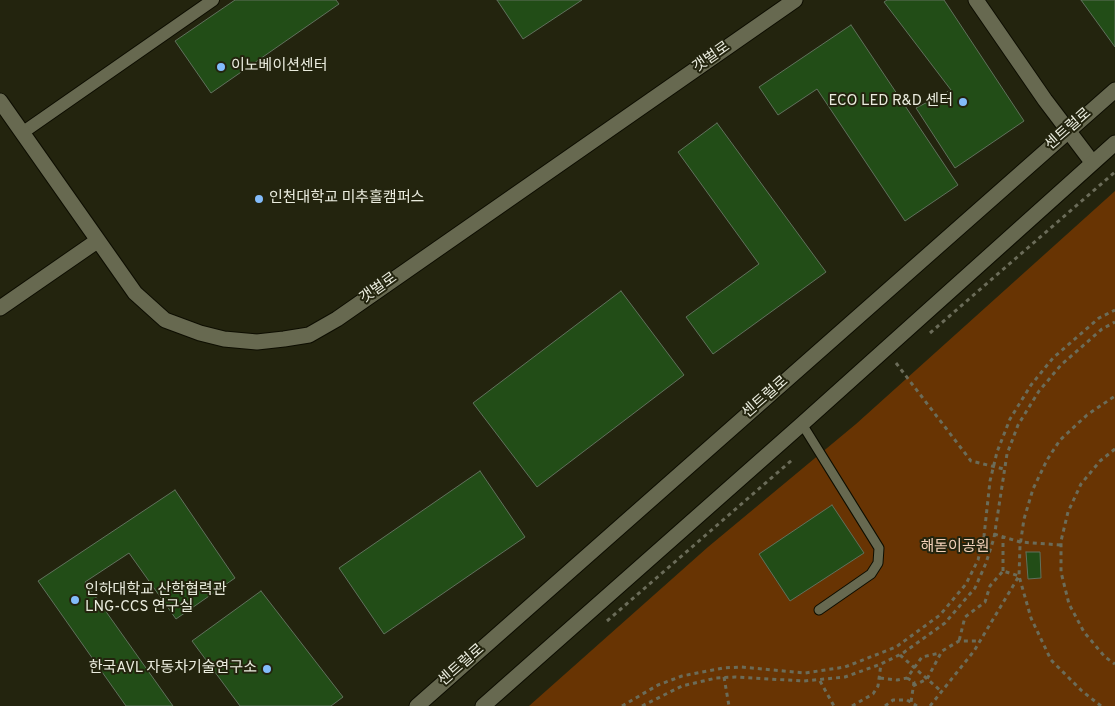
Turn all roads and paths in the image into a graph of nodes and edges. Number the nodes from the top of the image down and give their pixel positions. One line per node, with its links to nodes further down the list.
1 (213, 0): 7 (street)
2 (795, 0): 11 (main road, 갯벌로)
3 (976, 0): 6 (main road)
4 (1115, 90): 6 (main road, 센트럴로)
5 (0, 101): 7 (main road, 갯벌로)
6 (1068, 131): 9 (main road); 49 (main road, 센트럴로)
7 (22, 133): 11 (main road, 갯벌로)
8 (1115, 143): 9 (main road)
9 (1092, 162): 20 (main road)
10 (1115, 172): 15 (path)
11 (97, 241): 12 (main road)
12 (0, 308)
13 (1115, 310): 23 (path)
14 (1115, 322): 24 (path)
15 (925, 338)
16 (903, 357): 17 (path)
17 (896, 363): 18 (path); 23 (path)
18 (889, 370)
19 (1115, 396): 27 (path)
20 (802, 424): 31 (lane); 50 (main road)
21 (1115, 449): 28 (path)
22 (792, 460): 32 (path)
23 (994, 467): 24 (path); 51 (path)
24 (1004, 469): 25 (path)
25 (994, 534): 26 (path); 36 (path)
26 (1003, 537): 27 (path); 29 (path)
27 (1020, 542): 28 (path); 30 (path)
28 (1061, 546): 38 (path)
29 (1003, 571): 30 (path); 33 (path)
30 (1019, 576): 34 (path); 60 (path)
31 (819, 610)
32 (606, 622)
33 (958, 641): 34 (path); 35 (path)
34 (980, 641): 46 (path)
35 (941, 653): 39 (path); 43 (path)
36 (900, 654): 37 (path); 39 (path)
37 (881, 664): 41 (path); 44 (path)
38 (1115, 664)
39 (914, 667): 42 (path); 43 (path)
40 (724, 677): 44 (path); 52 (path); 53 (path)
41 (880, 678): 42 (path); 47 (path)
42 (907, 678): 45 (path)
43 (926, 678): 45 (path); 46 (path)
44 (820, 681): 54 (path)
45 (913, 686): 48 (path)
46 (942, 692): 59 (path)
47 (858, 702): 55 (path); 56 (path)
48 (911, 702): 57 (path); 58 (path)
49 (417, 706)
50 (483, 706)
51 (622, 706)
52 (642, 706)
53 (729, 706)
54 (834, 706)
55 (852, 706)
56 (863, 706)
57 (885, 706)
58 (918, 706)
59 (930, 706)
60 (1102, 706)

